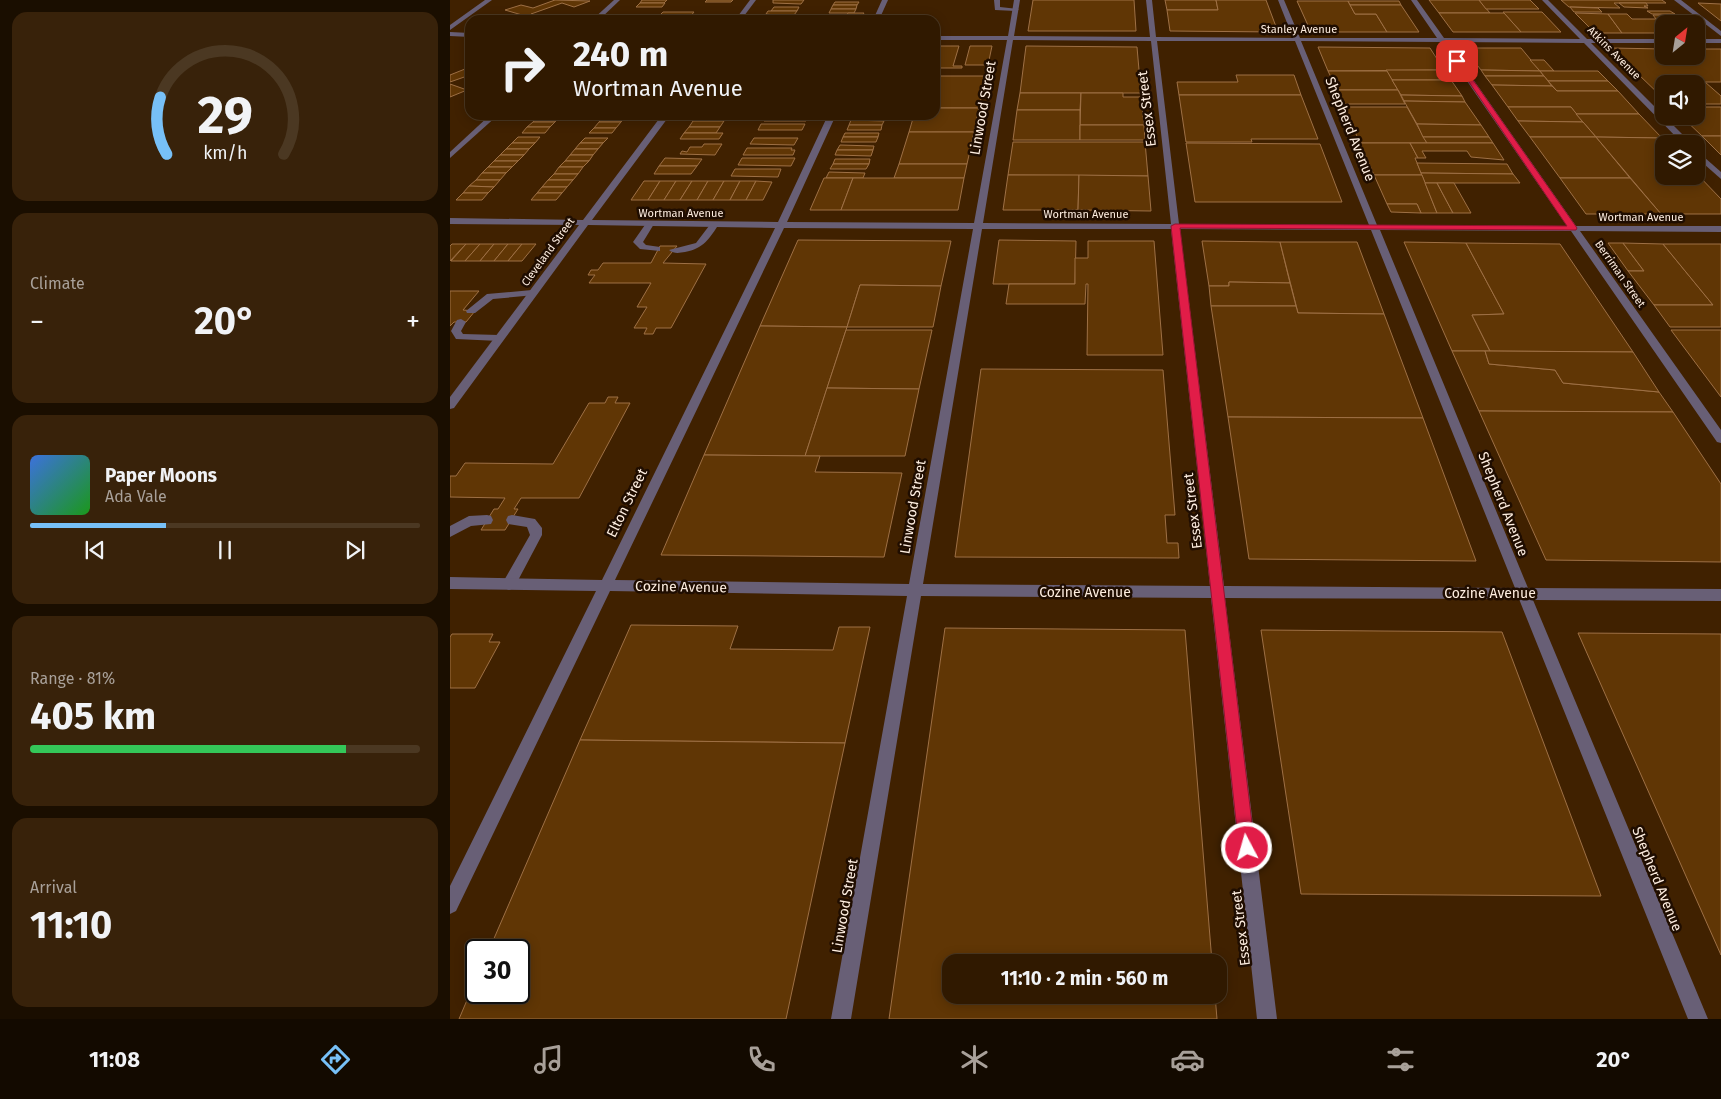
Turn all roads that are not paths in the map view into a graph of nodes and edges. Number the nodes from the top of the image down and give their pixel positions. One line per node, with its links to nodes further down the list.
1 (486, 0): 13 (street)
2 (617, 0): 14 (street)
3 (753, 0): 15 (street)
4 (885, 0): 16 (street)
5 (997, 0): 12 (street)
6 (1017, 0): 12 (street, Linwood Street)
7 (1149, 0): 24 (street, Essex Street)
8 (1281, 0): 25 (street, Shepherd Avenue)
9 (1414, 0): 26 (street, Berriman Street)
10 (1546, 0): 27 (street, Atkins Avenue)
11 (1677, 0): 21 (street)
12 (1016, 9): 23 (street, Linwood Street)
13 (467, 15)
14 (600, 15)
15 (742, 15)
16 (878, 15)
17 (465, 16): 18 (street)
18 (450, 28)
19 (450, 34): 20 (street)
20 (465, 34)
21 (1721, 34)
22 (940, 38): 23 (street, Stanley Avenue)
23 (1011, 38): 24 (street, Stanley Avenue); 43 (street, Linwood Street)
24 (1154, 38): 25 (street, Stanley Avenue); 44 (street, Essex Street)
25 (1297, 39): 26 (street, Stanley Avenue); 45 (street, Shepherd Avenue)
26 (1441, 40): 27 (street, Stanley Avenue); 46 (street, Berriman Street)
27 (1586, 40): 28 (street, Stanley Avenue); 34 (street, Atkins Avenue)
28 (1655, 41)
29 (1705, 41): 30 (street)
30 (1721, 41)
31 (489, 120): 35 (street)
32 (662, 120): 39 (street, Cleveland Street)
33 (830, 120): 42 (street, Elton Street)
34 (1679, 135)
35 (450, 156)
36 (1705, 161): 37 (street)
37 (1721, 177)
38 (450, 221): 39 (street, Wortman Avenue)
39 (584, 223): 40 (street, Wortman Avenue); 50 (street, Cleveland Street)
40 (650, 224): 41 (street, Wortman Avenue); 48 (street)
41 (715, 224): 42 (street, Wortman Avenue); 49 (street)
42 (781, 225): 43 (street, Wortman Avenue); 61 (street, Elton Street)
43 (978, 225): 44 (street, Wortman Avenue); 62 (street, Linwood Street)
44 (1175, 226): 45 (street, Wortman Avenue); 63 (street, Essex Street)
45 (1374, 227): 46 (street, Wortman Avenue); 64 (street, Shepherd Avenue)
46 (1573, 228): 47 (street, Wortman Avenue); 55 (street, Berriman Street)
47 (1721, 229)
48 (657, 249)
49 (674, 250)
50 (532, 293): 51 (street); 53 (street, Cleveland Street)
51 (471, 310)
52 (461, 322): 53 (street)
53 (499, 338): 54 (street, Cleveland Street)
54 (450, 405)
55 (1721, 439)
56 (487, 520): 58 (street)
57 (512, 520): 60 (street)
58 (450, 532)
59 (450, 582): 60 (street, Cozine Avenue)
60 (509, 584): 61 (street, Cozine Avenue)
61 (605, 586): 62 (street, Cozine Avenue); 66 (street, Elton Street)
62 (914, 590): 63 (street, Cozine Avenue); 67 (street, Linwood Street)
63 (1217, 593): 64 (street, Cozine Avenue); 68 (street, Essex Street)
64 (1524, 593): 65 (street, Cozine Avenue); 69 (street, Shepherd Avenue)
65 (1721, 595)
66 (450, 905)
67 (840, 1019)
68 (1267, 1019)
69 (1698, 1019)

